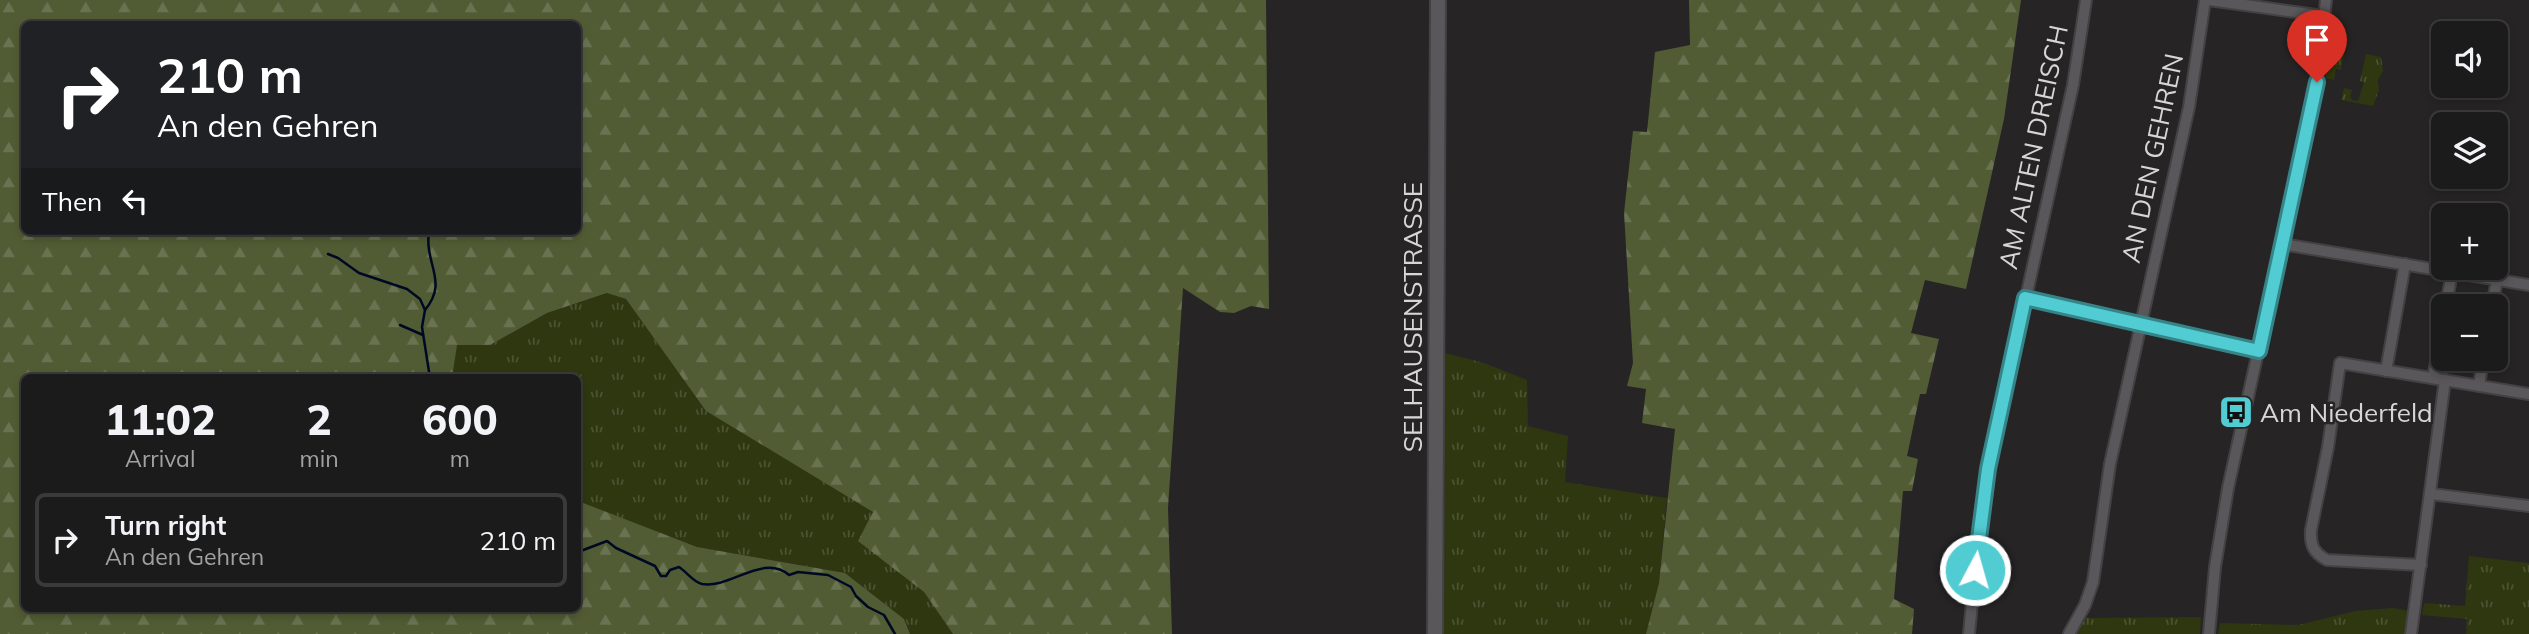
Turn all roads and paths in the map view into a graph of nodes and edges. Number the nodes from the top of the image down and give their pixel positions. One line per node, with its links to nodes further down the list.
1 (1438, 0): 24 (street, SELHAUSENSTRASSE)
2 (2086, 0): 12 (street, AM ALTEN DREISCH)
3 (2207, 0): 5 (street, AN DEN GEHREN); 13 (street, AN DEN GEHREN)
4 (2326, 0): 5 (street)
5 (2324, 16): 6 (street)
6 (2282, 244): 7 (street); 14 (street)
7 (2405, 264): 8 (street); 15 (street)
8 (2431, 268)
9 (2529, 272): 11 (street)
10 (2503, 280): 11 (street)
11 (2528, 284)
12 (2025, 298): 13 (street); 25 (street, AM ALTEN DREISCH)
13 (2140, 324): 14 (street); 26 (street, AN DEN GEHREN)
14 (2259, 351): 27 (street)
15 (2386, 371): 18 (street); 23 (street)
16 (2440, 371): 18 (street)
17 (2481, 371): 19 (street)
18 (2439, 379): 19 (street); 21 (street)
19 (2479, 386): 20 (street)
20 (2529, 394)
21 (2431, 494): 22 (street); 23 (street)
22 (2529, 506)
23 (2421, 565): 28 (street)
24 (1435, 634)
25 (1969, 634)
26 (2069, 634)
27 (2209, 634)
28 (2411, 634)

